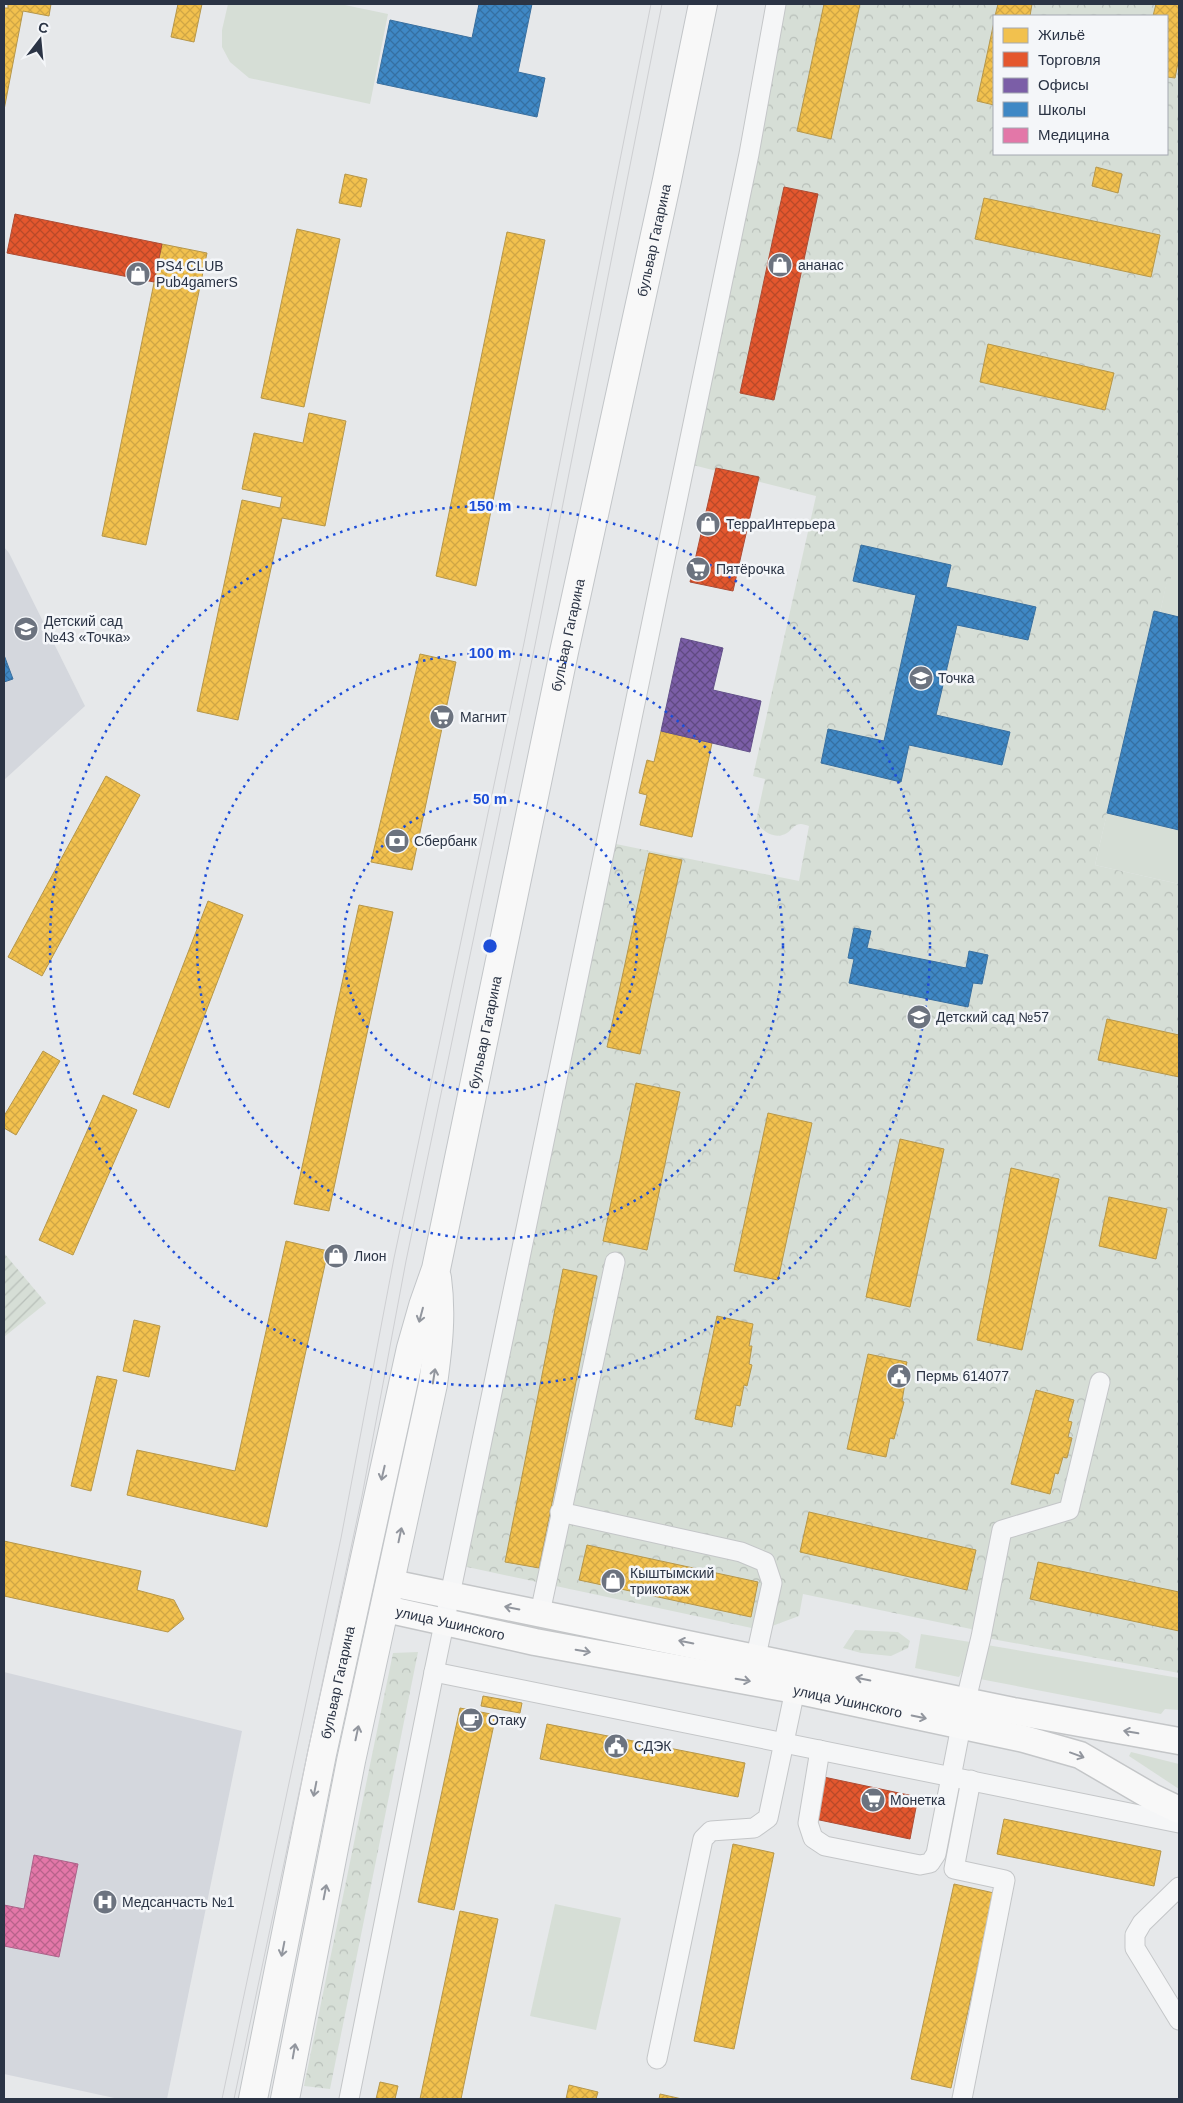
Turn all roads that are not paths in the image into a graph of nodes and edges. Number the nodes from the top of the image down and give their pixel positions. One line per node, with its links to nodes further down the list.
1 (704, 4): 4 (main road, бульвар Гагарина)
2 (776, 4): 9 (street)
3 (615, 1262): 6 (street)
4 (436, 1269): 7 (main road, бульвар Гагарина, one-way to 7); 8 (main road, бульвар Гагарина, one-way to 4)
5 (1100, 1382): 15 (street)
6 (560, 1512): 10 (street); 12 (street)
7 (358, 1588): 8 (main road, улица Ушинского); 20 (main road, бульвар Гагарина)
8 (388, 1596): 9 (main road, улица Ушинского); 11 (main road, улица Ушинского); 21 (main road, бульвар Гагарина, one-way to 8)
9 (451, 1596): 10 (main road, улица Ушинского, one-way to 9); 11 (street)
10 (540, 1613): 12 (main road, улица Ушинского, one-way to 10)
11 (446, 1623): 13 (street); 14 (main road, улица Ушинского, one-way to 14)
12 (756, 1656): 14 (main road, улица Ушинского)
13 (434, 1672): 18 (street); 31 (street)
14 (797, 1678): 15 (main road, улица Ушинского, one-way to 14); 16 (main road, улица Ушинского, one-way to 16); 18 (street)
15 (966, 1700): 16 (main road); 17 (main road, улица Ушинского, one-way to 15)
16 (961, 1726): 22 (street); 24 (main road, улица Ушинского, one-way to 24)
17 (1179, 1741)
18 (785, 1743): 19 (street); 28 (street)
19 (820, 1750): 22 (street); 22 (street)
20 (322, 1754): 21 (main road); 29 (main road, бульвар Гагарина, one-way to 29)
21 (351, 1761): 30 (main road, бульвар Гагарина, one-way to 21)
22 (950, 1775): 23 (street)
23 (971, 1780): 25 (street); 32 (street)
24 (1179, 1810)
25 (1179, 1823)
26 (1179, 1887): 27 (street)
27 (1179, 2020)
28 (657, 2059)
29 (253, 2099)
30 (285, 2099)
31 (349, 2099)
32 (962, 2099)

